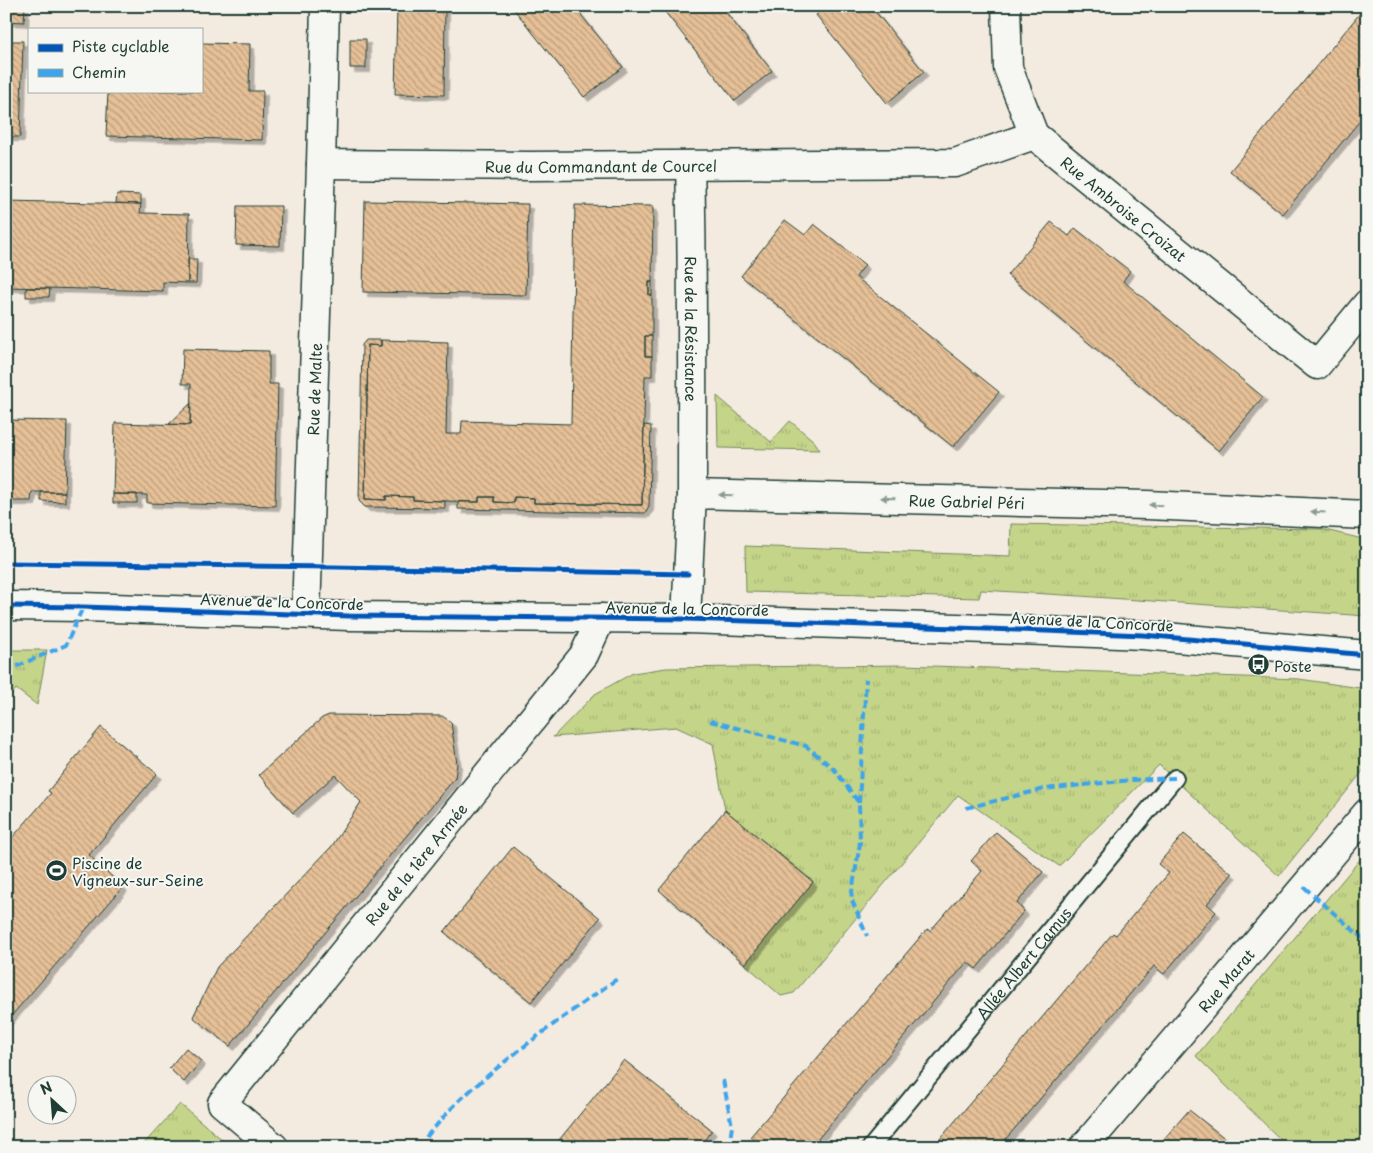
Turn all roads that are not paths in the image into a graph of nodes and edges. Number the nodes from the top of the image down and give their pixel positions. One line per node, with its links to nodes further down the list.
1 (324, 6): 4 (street)
2 (1006, 6): 3 (street, Rue Ambroise Croizat)
3 (1034, 135): 5 (street, Rue du Commandant de Courcel); 6 (street, Rue Ambroise Croizat)
4 (320, 164): 5 (street, Rue du Commandant de Courcel); 10 (street, Rue de Malte)
5 (690, 165): 7 (street, Rue de la Résistance)
6 (1367, 304)
7 (692, 494): 8 (street, Rue Gabriel Péri, one-way to 7); 12 (street)
8 (1367, 515)
9 (6, 606): 10 (street, Avenue de la Concorde)
10 (306, 614): 11 (street, Avenue de la Concorde)
11 (601, 618): 12 (street, Avenue de la Concorde); 16 (street, Rue de la 1ère Armée)
12 (686, 619): 13 (street, Avenue de la Concorde)
13 (1367, 655)
14 (1175, 778): 17 (lane, Allée Albert Camus)
15 (1367, 813): 18 (street, Rue Marat)
16 (274, 1147)
17 (870, 1147)
18 (1084, 1147)

